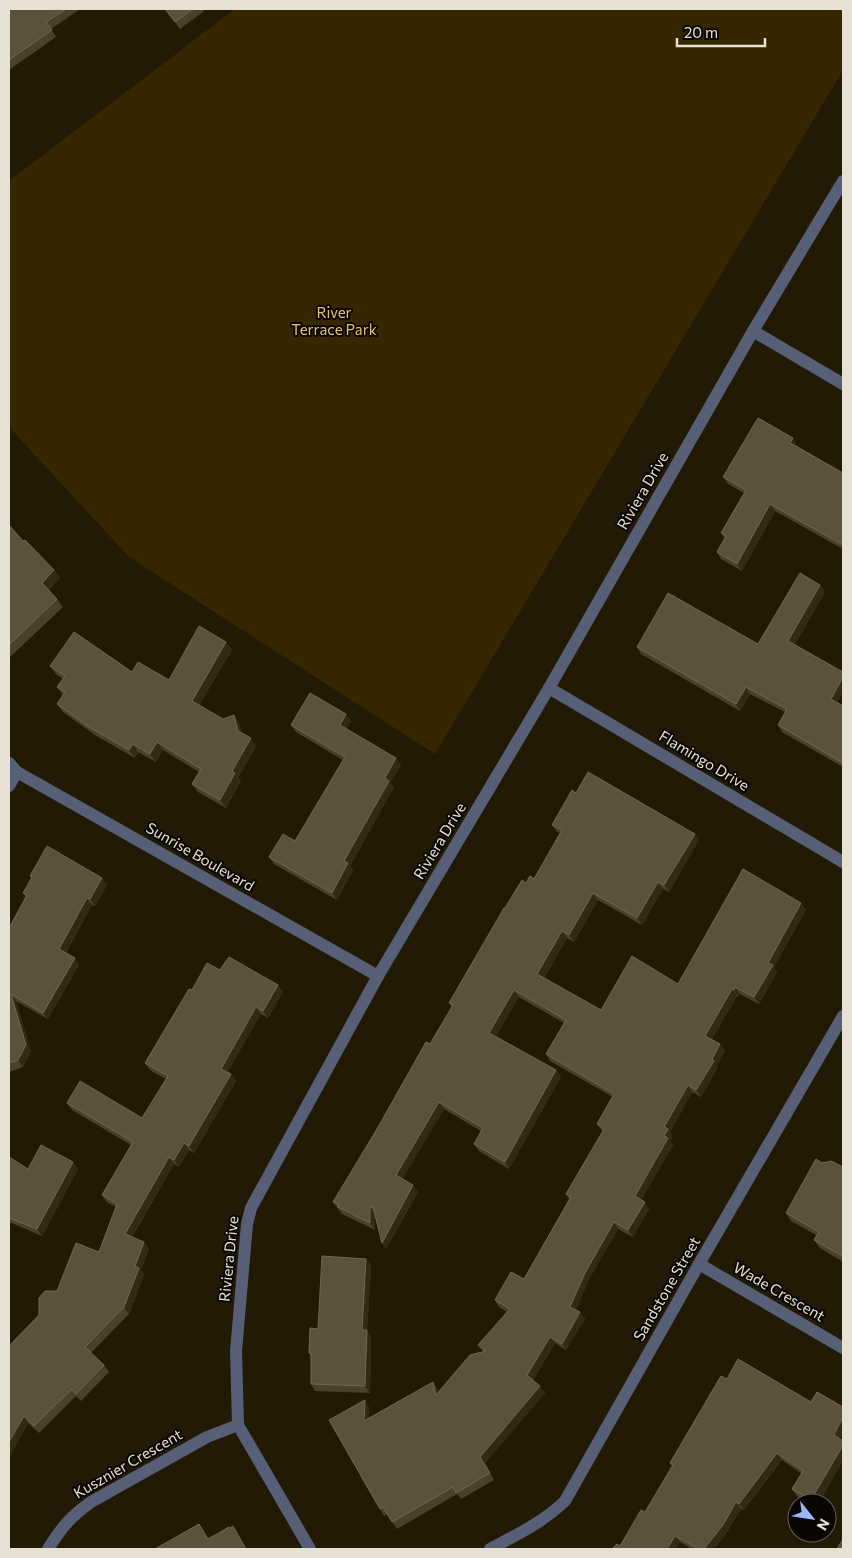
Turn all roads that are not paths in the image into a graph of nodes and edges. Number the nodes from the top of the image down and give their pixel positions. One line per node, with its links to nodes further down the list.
1 (843, 181): 2 (street, Riviera Drive)
2 (753, 331): 3 (street); 4 (street, Riviera Drive)
3 (843, 384)
4 (549, 688): 7 (street, Flamingo Drive); 8 (street, Riviera Drive)
5 (13, 768): 6 (street); 8 (street, Sunrise Boulevard)
6 (9, 786)
7 (843, 862)
8 (378, 976): 12 (street, Riviera Drive)
9 (843, 1016): 10 (street, Sandstone Street)
10 (699, 1264): 11 (street, Wade Crescent); 15 (street, Sandstone Street)
11 (843, 1348)
12 (238, 1425): 13 (street, Kusznier Crescent); 14 (street, Riviera Drive)
13 (48, 1549)
14 (310, 1549)
15 (490, 1549)

